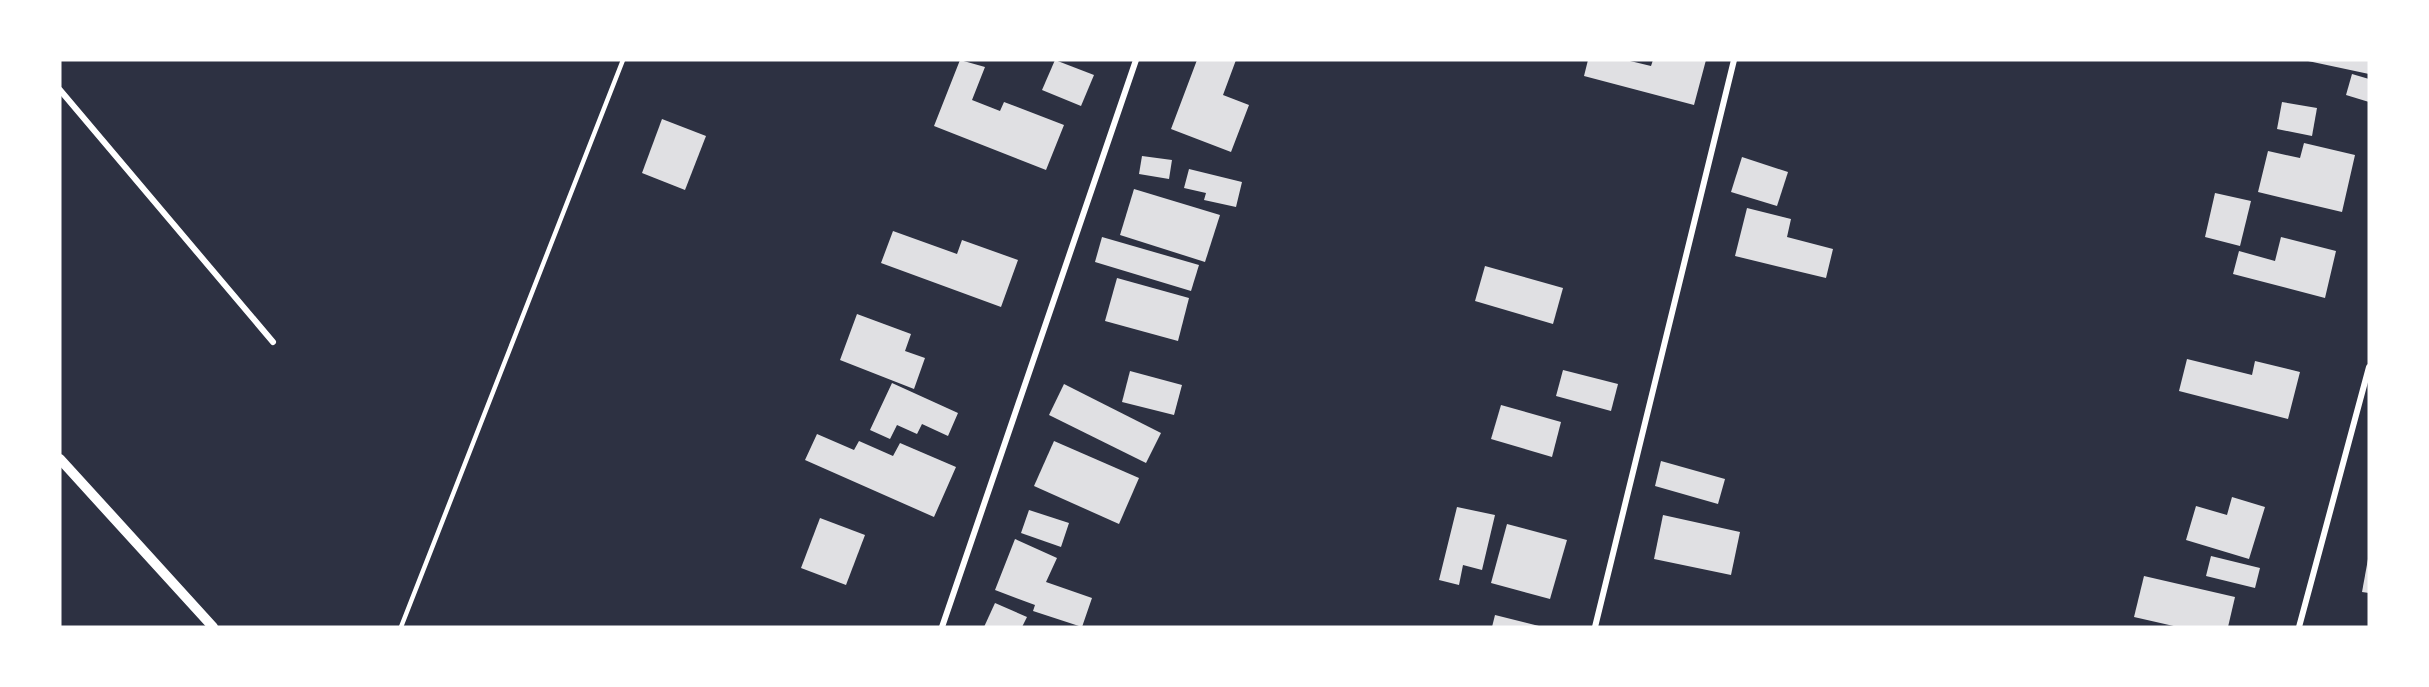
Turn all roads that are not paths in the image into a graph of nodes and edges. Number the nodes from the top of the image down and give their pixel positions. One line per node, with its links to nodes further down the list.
1 (623, 60): 9 (lane)
2 (1136, 60): 10 (street)
3 (1734, 60): 11 (street)
4 (60, 90): 5 (street)
5 (273, 342)
6 (2369, 367): 12 (street)
7 (60, 459): 8 (street)
8 (213, 627)
9 (401, 627)
10 (942, 627)
11 (1594, 627)
12 (2299, 627)

